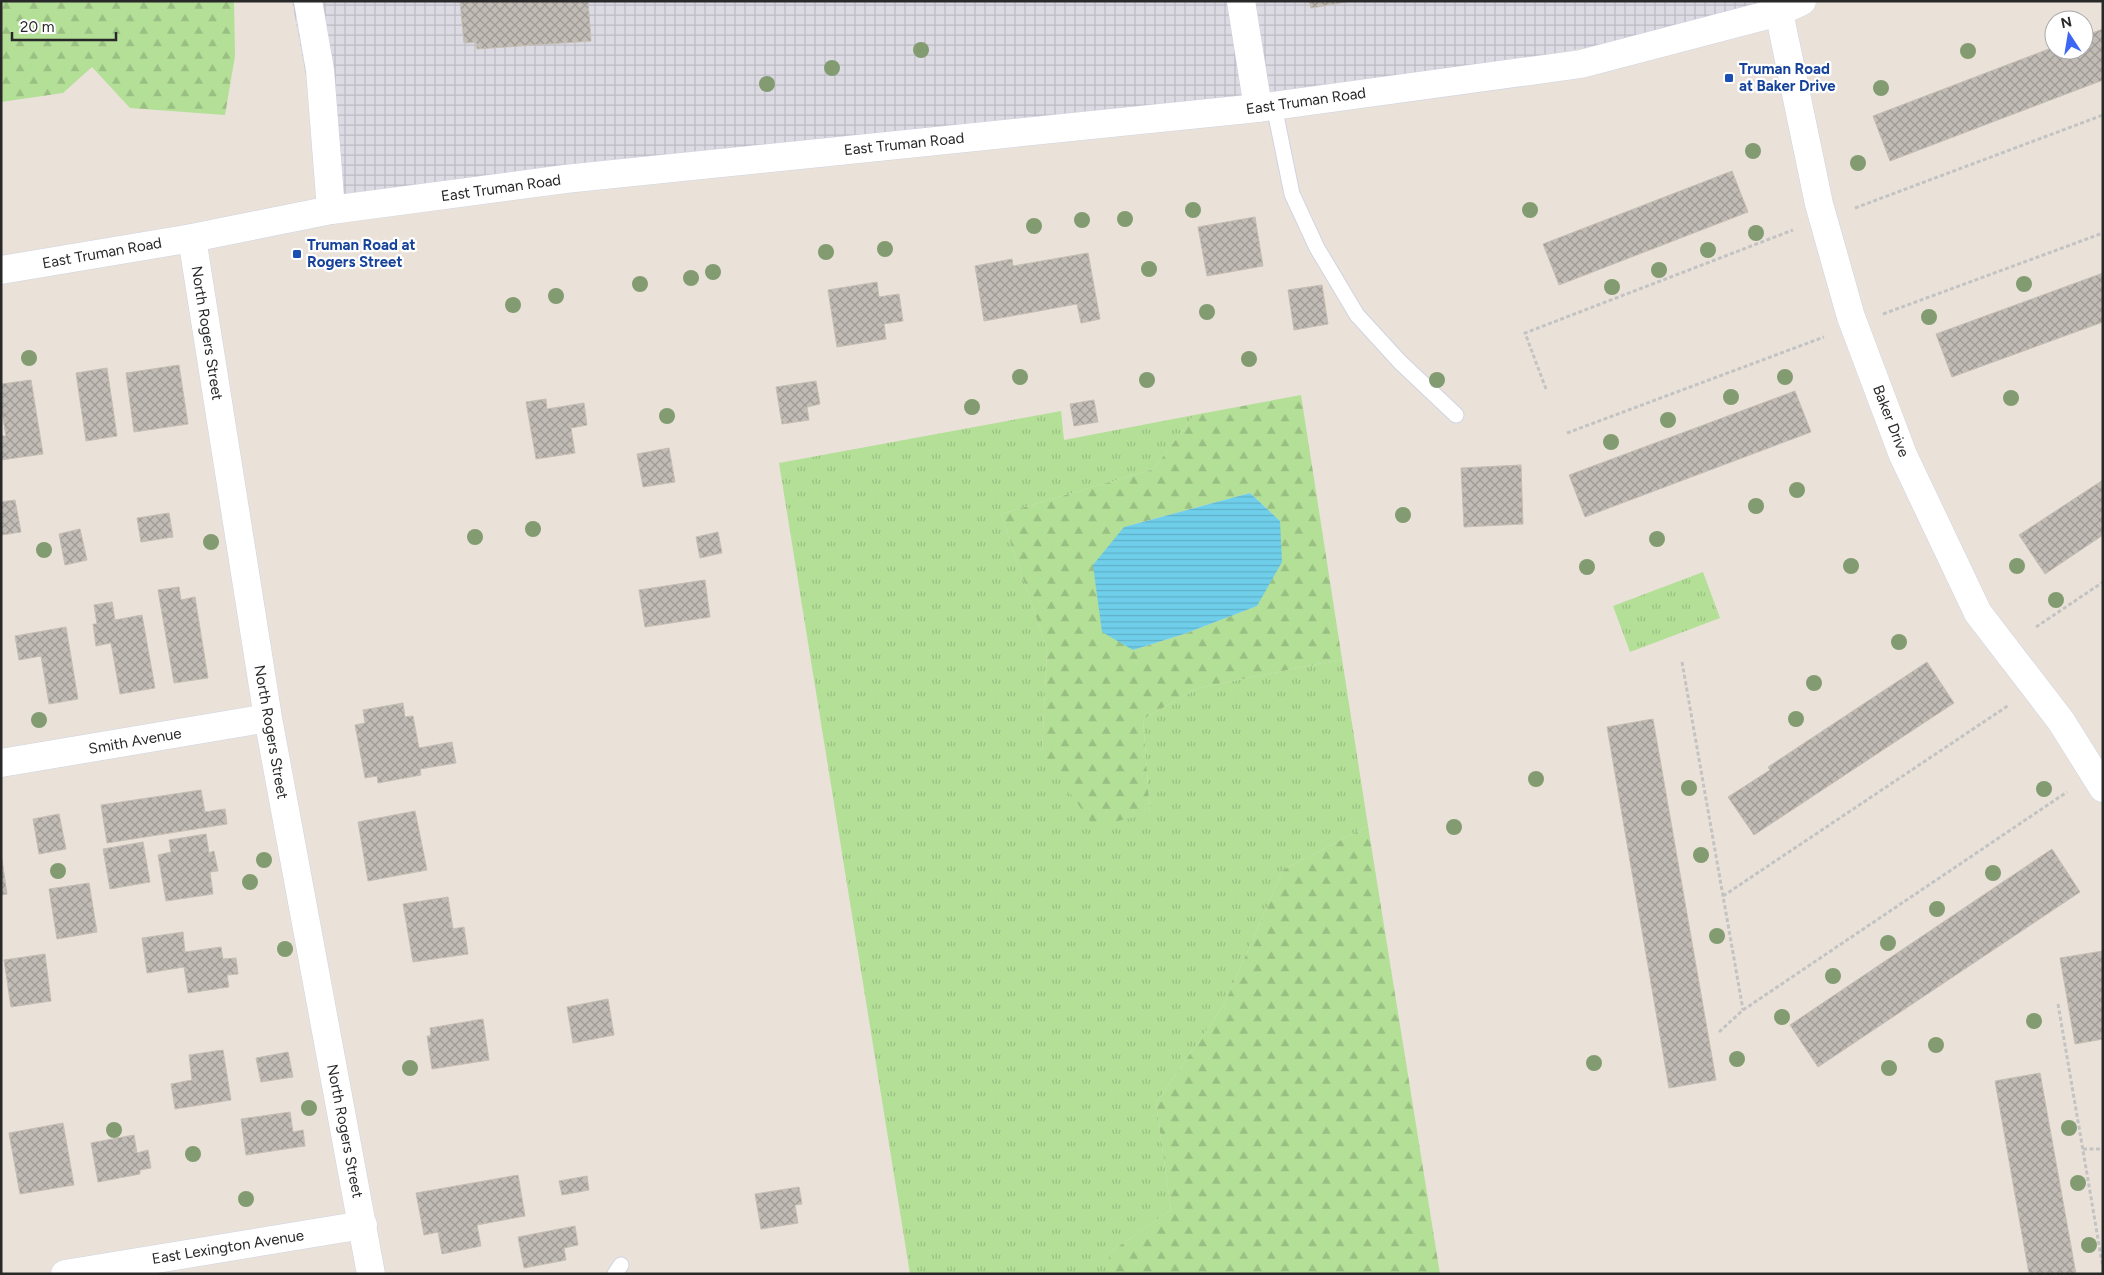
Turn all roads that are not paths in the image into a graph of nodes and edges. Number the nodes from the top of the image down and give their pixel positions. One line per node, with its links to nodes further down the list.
1 (308, 1): 5 (street)
2 (1242, 1): 4 (street)
3 (1790, 6): 4 (street, East Truman Road); 11 (street, Baker Drive)
4 (1266, 107): 5 (street, East Truman Road); 8 (lane)
5 (331, 210): 6 (street, East Truman Road)
6 (192, 238): 7 (street, East Truman Road); 9 (street, North Rogers Street)
7 (1, 270)
8 (1456, 414)
9 (268, 718): 10 (street, Smith Avenue); 12 (street, North Rogers Street)
10 (1, 763)
11 (2103, 788)
12 (363, 1225): 13 (street, East Lexington Avenue); 14 (street, North Rogers Street)
13 (65, 1274)
14 (371, 1274)

